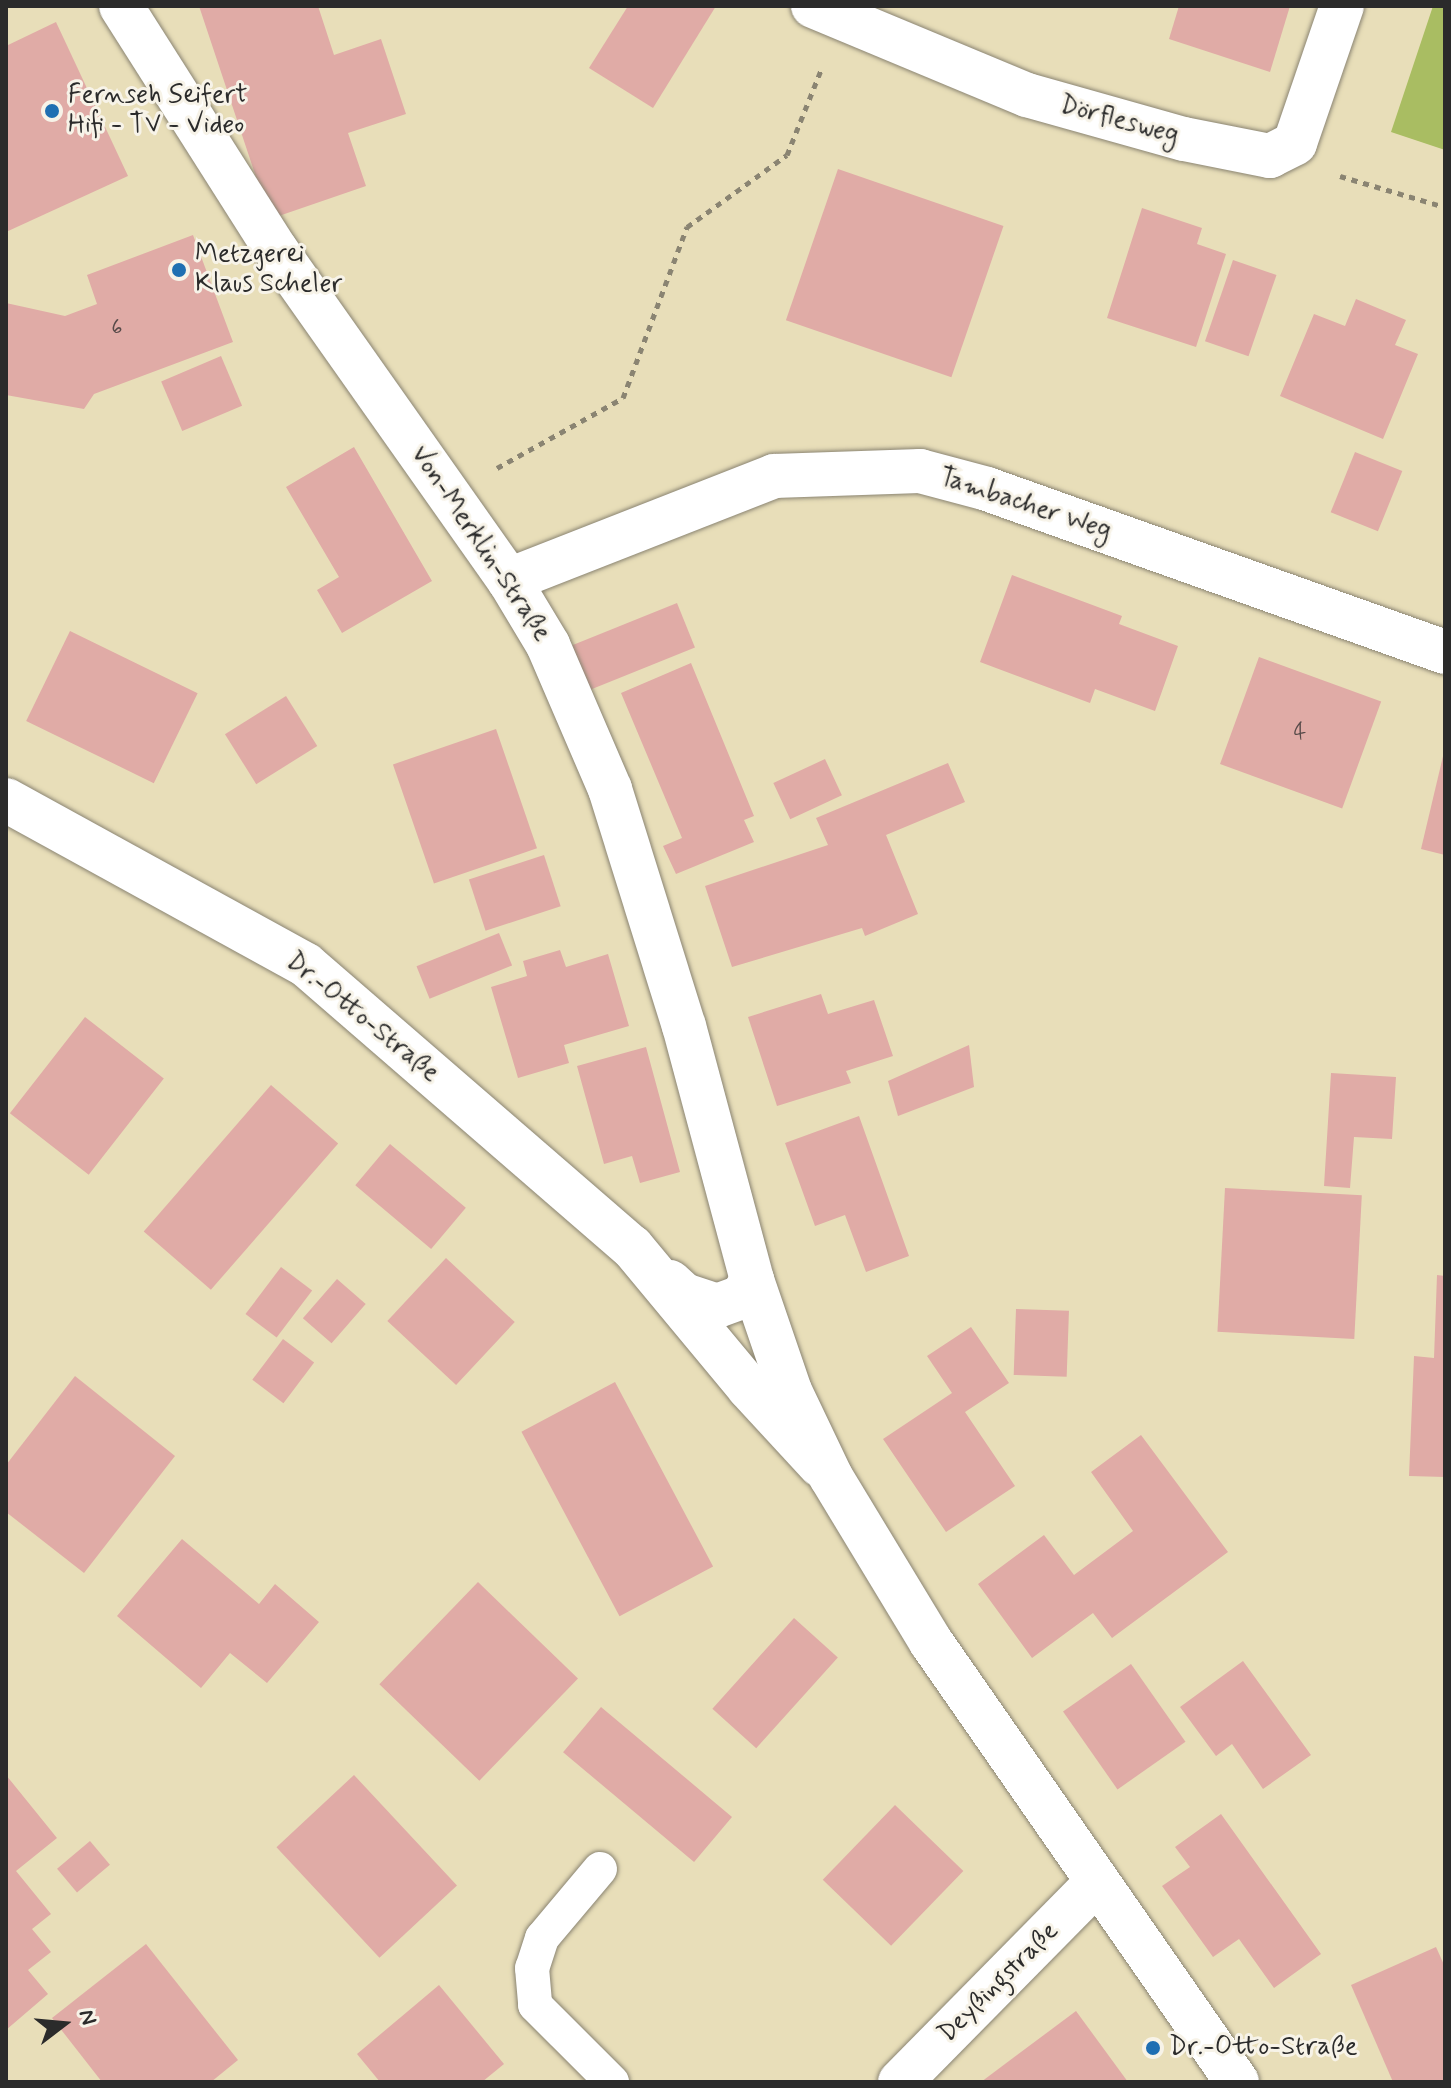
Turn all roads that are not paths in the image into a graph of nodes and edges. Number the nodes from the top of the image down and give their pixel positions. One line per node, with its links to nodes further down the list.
1 (121, 6): 4 (street, Von-Merklin-Straße)
2 (1342, 6): 3 (street, Dörflesweg)
3 (827, 13)
4 (509, 580): 5 (street, Tambacher Weg); 7 (street, Von-Merklin-Straße)
5 (1445, 652)
6 (6, 800): 8 (street, Dr.-Otto-Straße)
7 (739, 1235): 9 (street, Dr.-Otto-Straße)
8 (643, 1260): 9 (street, Dr.-Otto-Straße); 10 (street, Dr.-Otto-Straße)
9 (752, 1280): 10 (street, Dr.-Otto-Straße)
10 (831, 1477): 12 (street, Dr.-Otto-Straße)
11 (600, 1869): 13 (lane)
12 (1097, 1882): 14 (street, Deyßingstraße); 15 (street, Dr.-Otto-Straße)
13 (612, 2082)
14 (900, 2082)
15 (1237, 2082)

